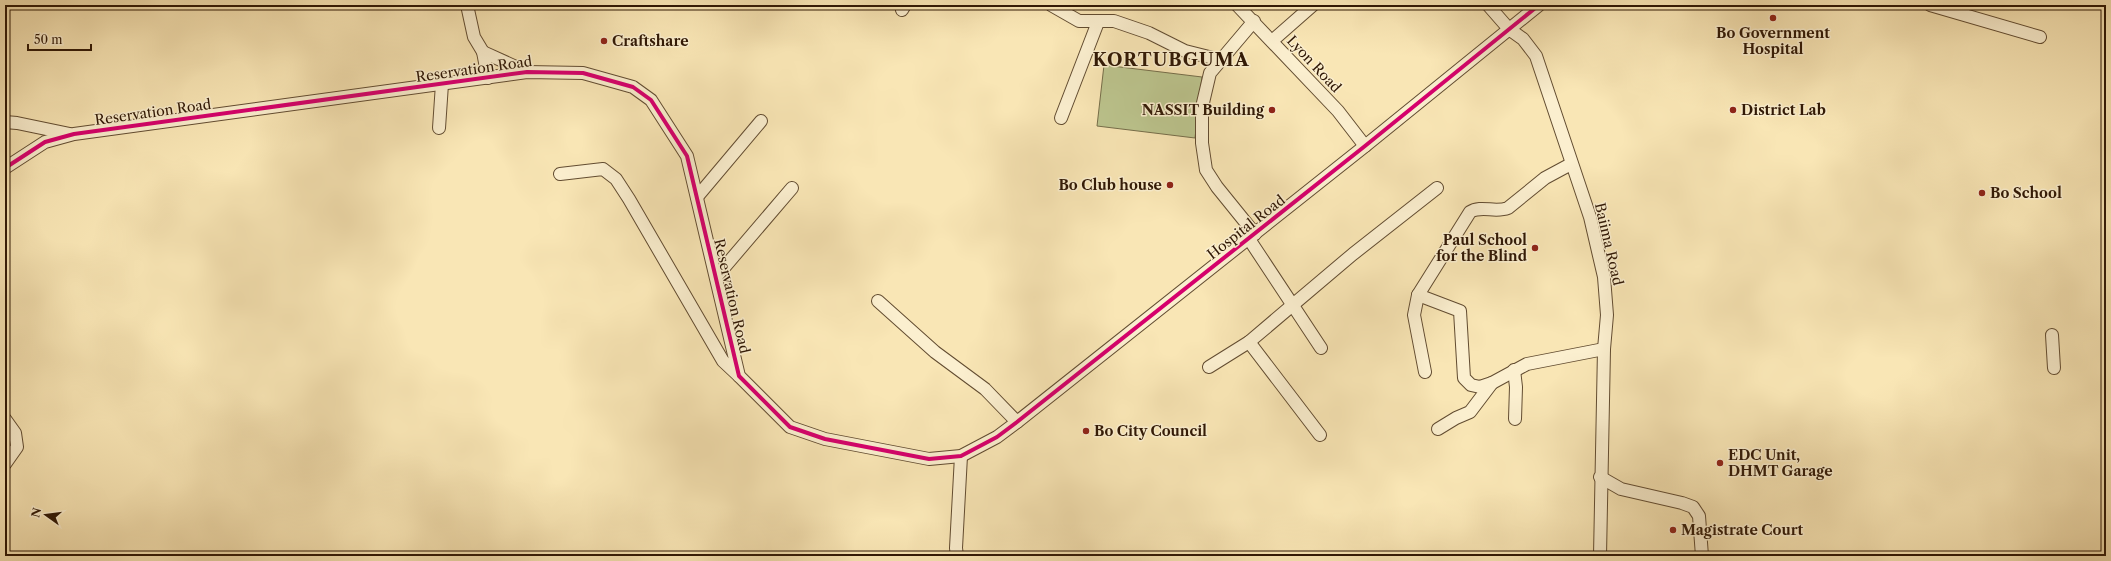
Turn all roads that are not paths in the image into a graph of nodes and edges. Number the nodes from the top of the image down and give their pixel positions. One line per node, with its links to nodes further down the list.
1 (467, 5): 13 (street)
2 (1051, 5): 9 (street)
3 (1237, 5): 8 (street, Lyon Road)
4 (1313, 5): 12 (street)
5 (1488, 5): 10 (street, Baiima Road)
6 (1539, 5): 10 (street, Hospital Road)
7 (1930, 5): 11 (street)
8 (1254, 21): 12 (street, Lyon Road); 14 (street)
9 (1098, 22): 14 (street); 18 (street)
10 (1509, 29): 23 (street, Hospital Road); 24 (street, Baiima Road)
11 (2040, 37)
12 (1272, 41): 23 (street, Lyon Road)
13 (483, 52): 15 (street); 16 (street)
14 (1221, 60): 30 (street)
15 (527, 72): 16 (street, Reservation Road); 29 (street, Reservation Road)
16 (488, 78): 17 (street, Reservation Road)
17 (442, 84): 21 (street); 22 (street, Reservation Road)
18 (1061, 118)
19 (761, 121): 29 (street)
20 (5, 122): 22 (street)
21 (439, 128)
22 (74, 134): 25 (street, Reservation Road)
23 (1365, 146): 30 (street, Hospital Road)
24 (1571, 164): 32 (street); 38 (street, Baiima Road)
25 (5, 168)
26 (560, 174): 43 (street)
27 (792, 188): 31 (street)
28 (1438, 188): 34 (street)
29 (697, 197): 31 (street, Reservation Road)
30 (1252, 237): 34 (street); 47 (street, Hospital Road)
31 (716, 277): 43 (street, Reservation Road)
32 (1418, 295): 42 (street); 44 (street)
33 (878, 301): 47 (street)
34 (1293, 306): 36 (street); 37 (street)
35 (2052, 335): 40 (street)
36 (1249, 342): 39 (street); 49 (street)
37 (1320, 348)
38 (1604, 349): 41 (street); 52 (street, Baiima Road)
39 (1209, 367)
40 (2054, 368)
41 (1514, 370): 44 (street); 46 (street)
42 (1426, 372)
43 (739, 376): 50 (street)
44 (1492, 383): 48 (street)
45 (5, 419): 51 (street)
46 (1515, 419)
47 (1017, 422): 50 (street, Hospital Road)
48 (1438, 429)
49 (1320, 435)
50 (961, 456): 53 (street)
51 (5, 464)
52 (1600, 477): 54 (street, Baiima Road); 55 (street)
53 (957, 556)
54 (1600, 556)
55 (1702, 556)

